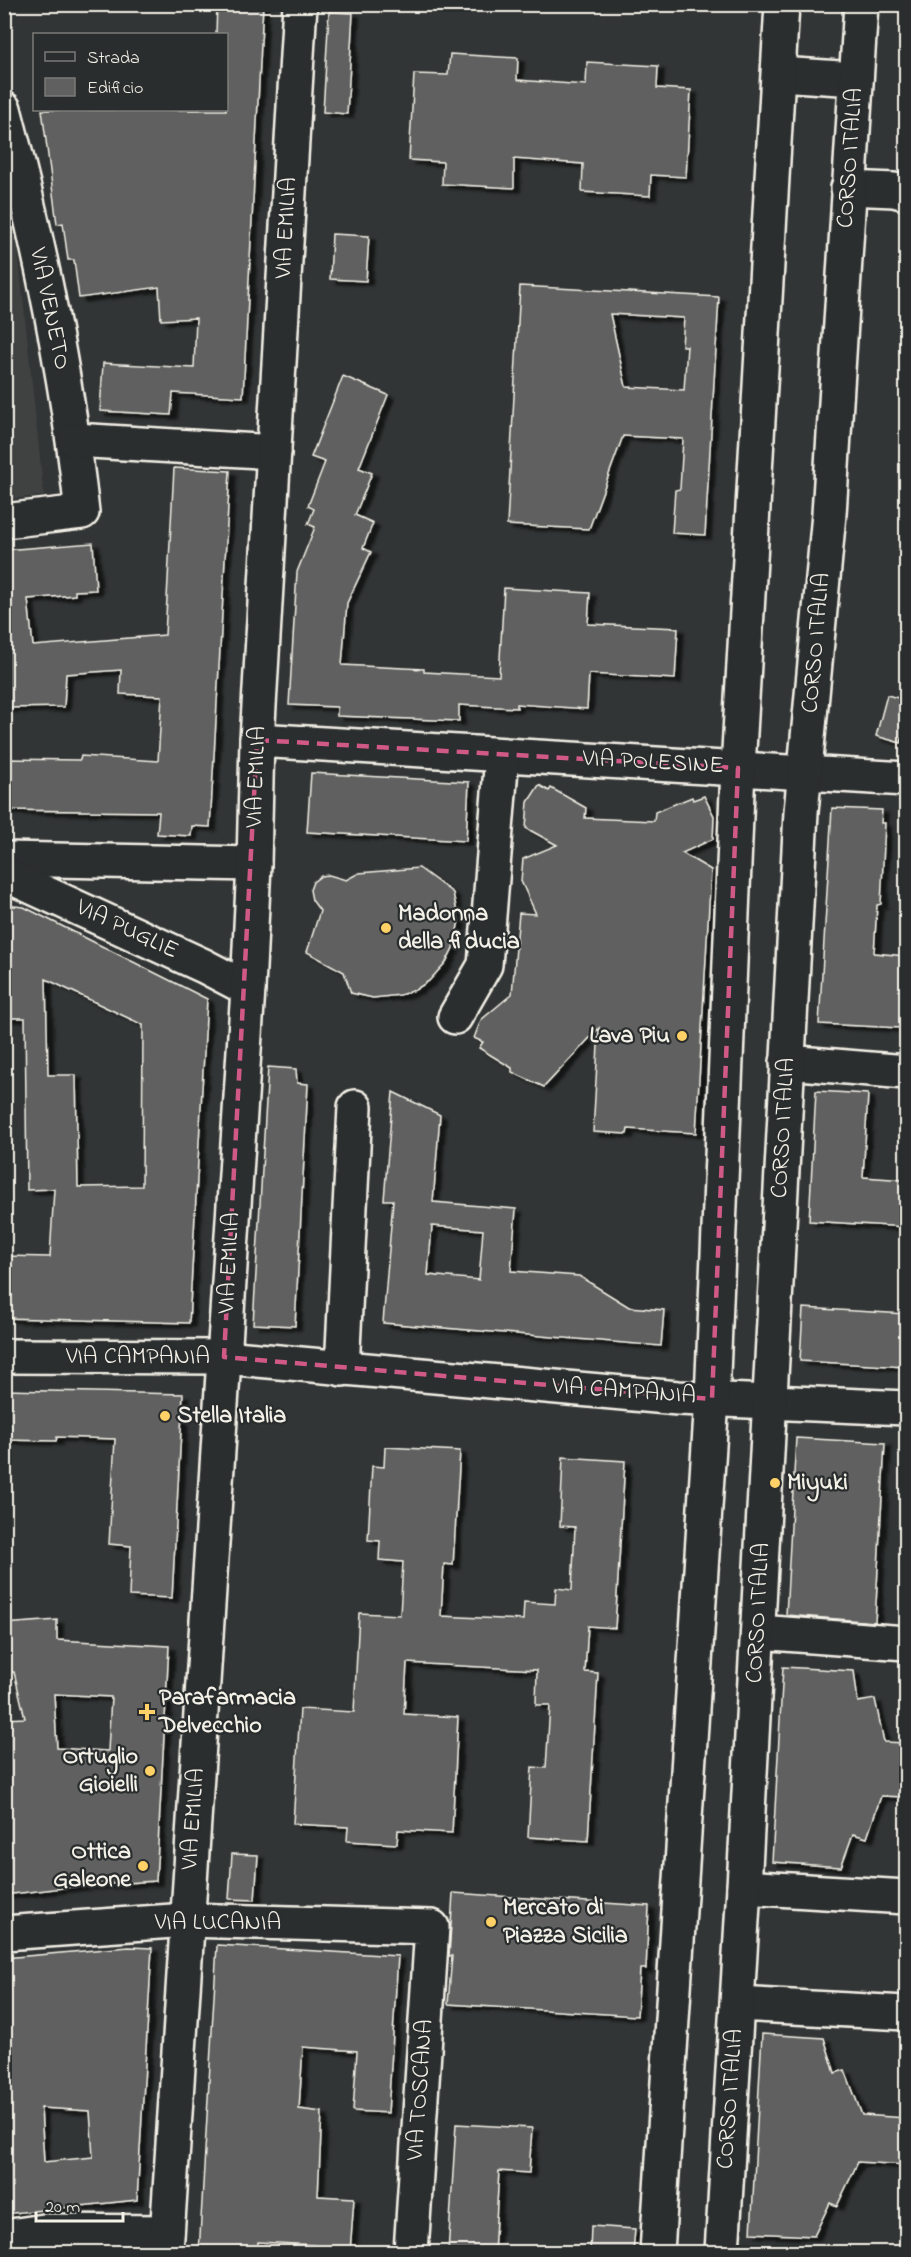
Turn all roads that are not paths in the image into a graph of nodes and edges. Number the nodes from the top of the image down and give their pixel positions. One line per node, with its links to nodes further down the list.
1 (300, 4): 10 (street, VIA EMILIA)
2 (782, 4): 4 (street)
3 (861, 4): 5 (street, CORSO ITALIA)
4 (779, 74): 5 (street); 14 (street)
5 (856, 79): 7 (street, CORSO ITALIA)
6 (4, 109): 9 (street, VIA VENETO)
7 (848, 188): 8 (street); 15 (street, CORSO ITALIA)
8 (906, 193)
9 (74, 440): 10 (street); 11 (street, VIA VENETO)
10 (274, 452): 12 (street, VIA EMILIA)
11 (4, 521)
12 (257, 740): 13 (street, VIA POLESINE); 18 (street, VIA EMILIA)
13 (502, 756): 14 (street, VIA POLESINE); 21 (street)
14 (738, 768): 15 (street, VIA POLESINE); 28 (street)
15 (805, 773): 16 (street, VIA POLESINE); 22 (street, CORSO ITALIA)
16 (906, 779)
17 (4, 859): 18 (street, VIA PUGLIE)
18 (254, 864): 20 (street, VIA EMILIA)
19 (4, 874): 20 (street, VIA PUGLIE)
20 (248, 989): 26 (street, VIA EMILIA)
21 (455, 1017)
22 (787, 1062): 23 (street); 29 (street, CORSO ITALIA)
23 (906, 1072)
24 (355, 1107): 27 (street)
25 (4, 1356): 26 (street, VIA CAMPANIA)
26 (224, 1357): 27 (street, VIA CAMPANIA); 35 (street, VIA EMILIA)
27 (342, 1369): 28 (street, VIA CAMPANIA)
28 (712, 1399): 29 (street, VIA CAMPANIA); 43 (street)
29 (770, 1400): 30 (street, VIA CAMPANIA); 31 (street, CORSO ITALIA)
30 (906, 1408)
31 (758, 1632): 32 (street); 33 (street, CORSO ITALIA)
32 (906, 1643)
33 (744, 1887): 34 (street); 38 (street, CORSO ITALIA)
34 (906, 1897)
35 (187, 1920): 36 (street, VIA LUCANIA); 37 (street, VIA LUCANIA); 41 (street, VIA EMILIA)
36 (432, 1927): 42 (street, VIA TOSCANA)
37 (4, 1934)
38 (737, 2004): 39 (street); 44 (street, CORSO ITALIA)
39 (906, 2013)
40 (4, 2237): 41 (street)
41 (167, 2242)
42 (411, 2253)
43 (657, 2253)
44 (722, 2253)

